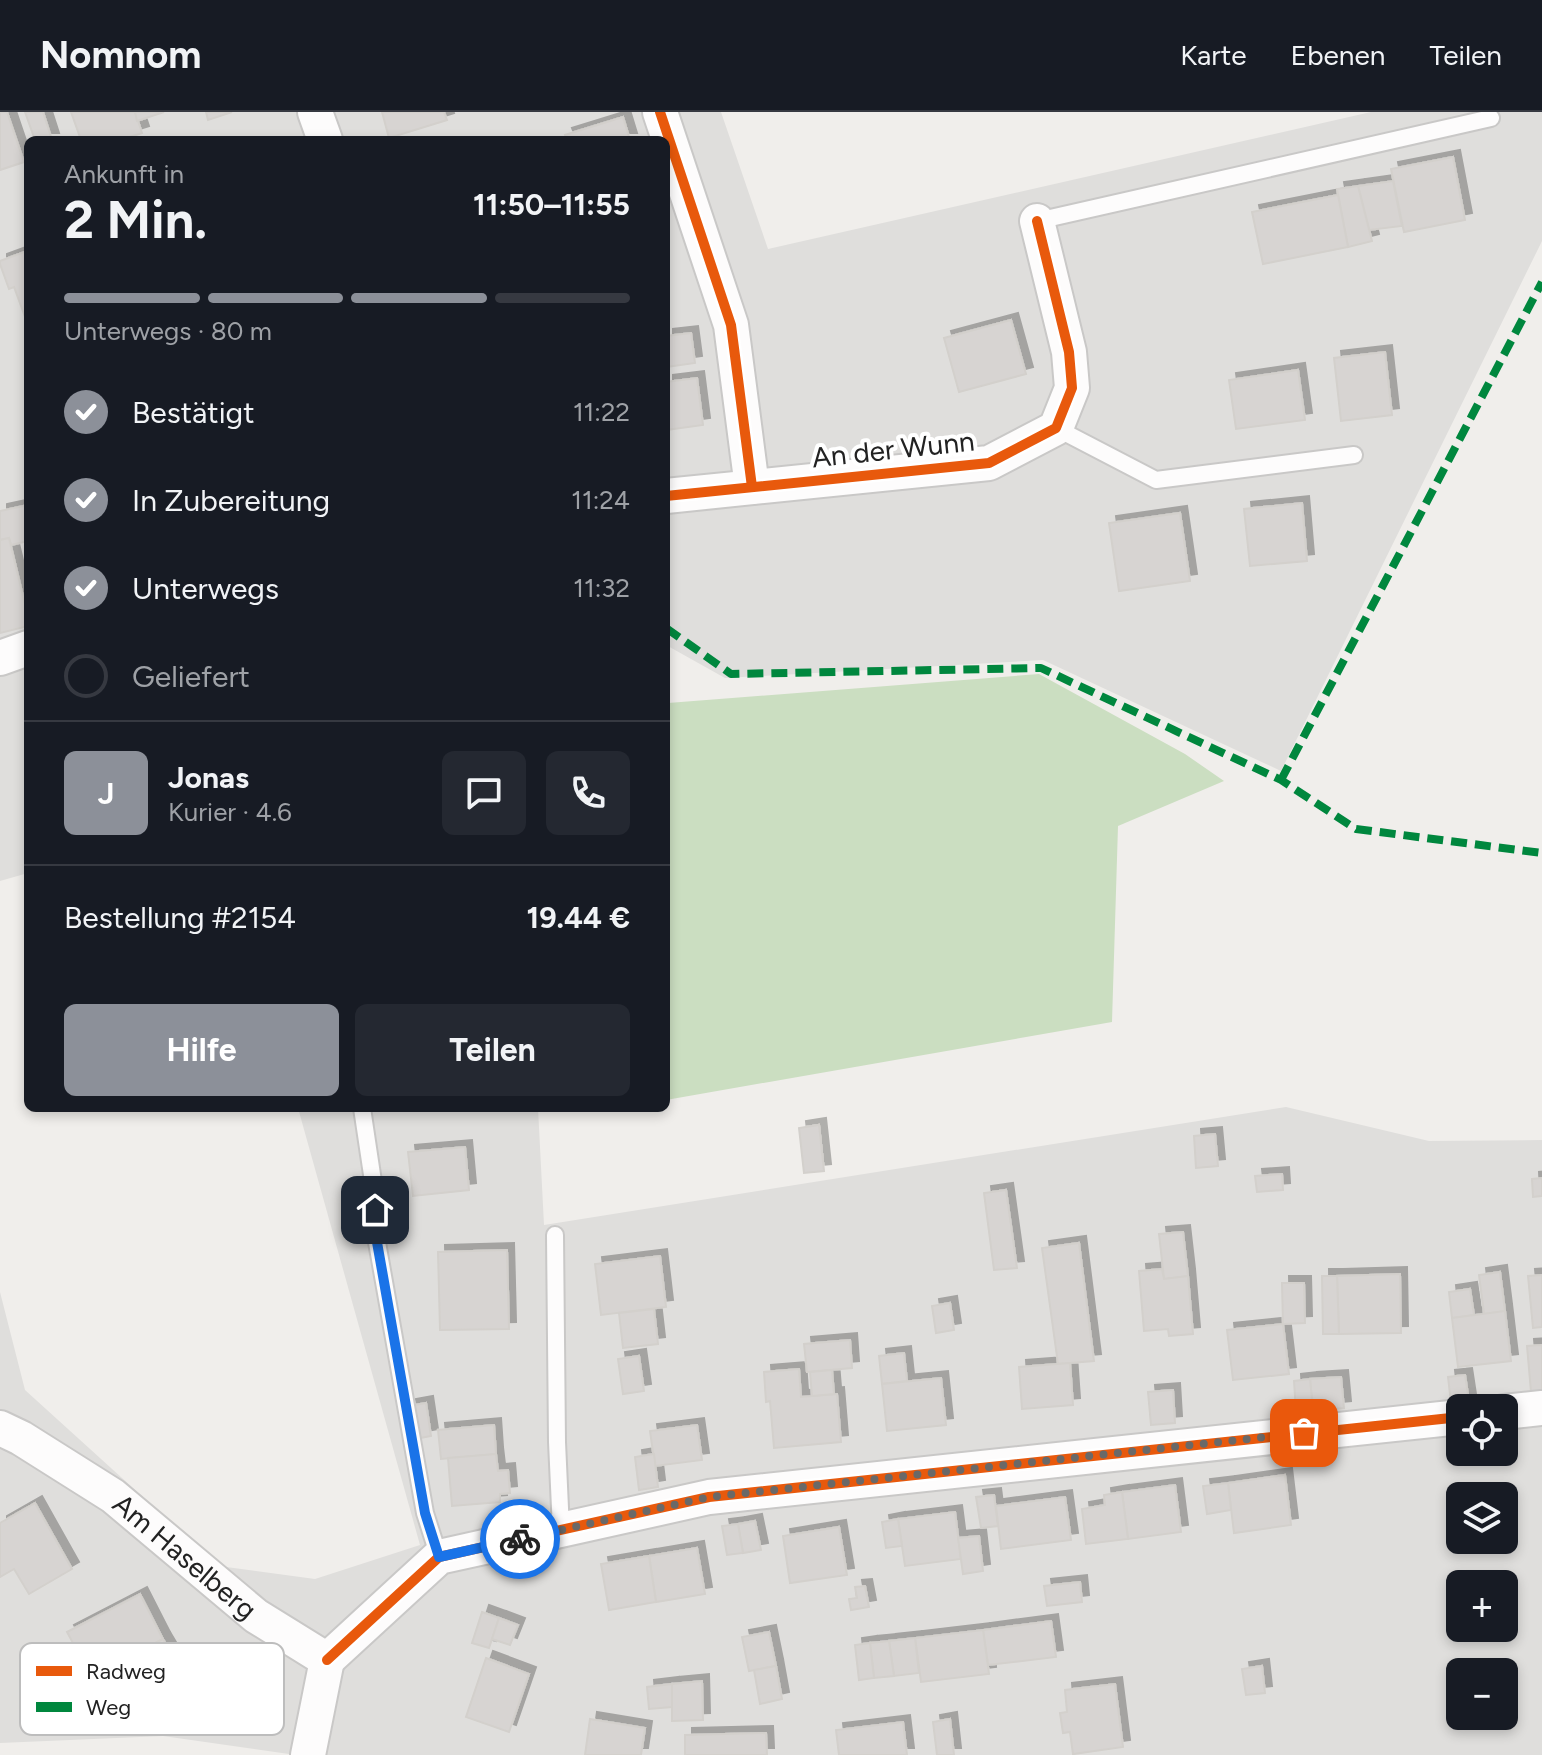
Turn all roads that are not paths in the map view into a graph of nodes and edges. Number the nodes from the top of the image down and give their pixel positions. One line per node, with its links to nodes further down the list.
1 (315, 112): 4 (street)
2 (660, 112): 5 (street)
3 (1491, 118): 7 (lane)
4 (324, 136)
5 (668, 136)
6 (670, 142): 10 (street)
7 (1037, 221): 8 (street)
8 (1056, 428): 9 (lane); 10 (street, An der Wunn)
9 (1354, 455)
10 (752, 487): 11 (street, An der Wunn)
11 (670, 496)
12 (24, 649): 13 (street)
13 (0, 658)
14 (363, 1112): 21 (lane)
15 (555, 1235): 20 (lane)
16 (1542, 1408): 17 (street)
17 (1518, 1411)
18 (1446, 1418): 20 (street)
19 (0, 1428): 22 (street, Am Haselberg)
20 (561, 1530): 21 (street)
21 (439, 1557): 22 (street)
22 (327, 1660): 23 (street)
23 (308, 1755)

